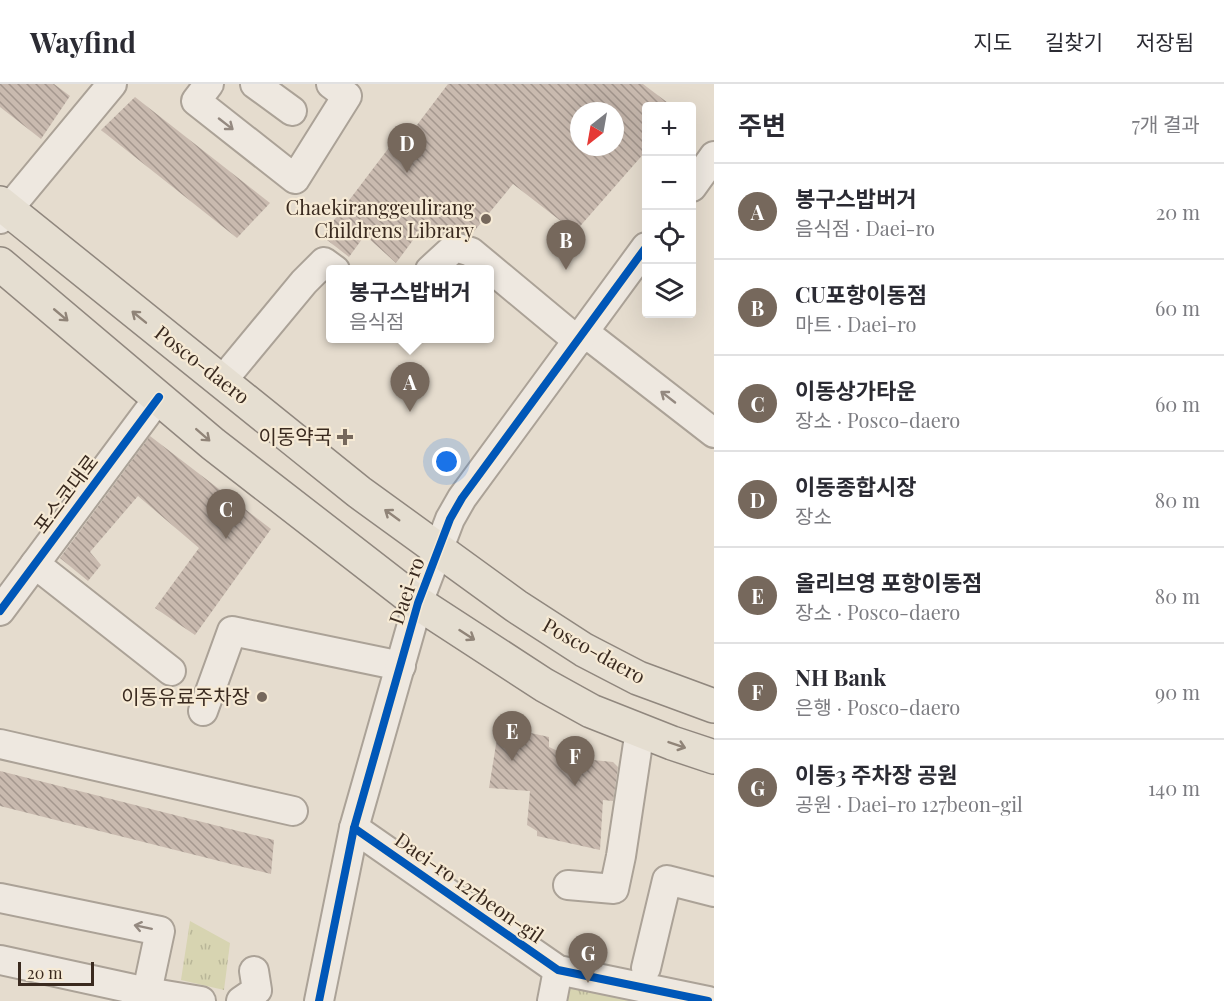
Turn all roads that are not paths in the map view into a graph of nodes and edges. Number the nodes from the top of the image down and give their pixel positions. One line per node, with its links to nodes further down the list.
1 (112, 84): 8 (street)
2 (209, 84): 4 (street, one-way to 4)
3 (255, 84): 5 (street)
4 (331, 84)
5 (292, 111)
6 (714, 157): 7 (street)
7 (696, 181)
8 (2, 211): 9 (main road, Posco-daero)
9 (57, 250): 16 (main road); 18 (main road, Posco-daero, one-way to 9)
10 (642, 253): 17 (street, Daei-ro)
11 (0, 264): 16 (main road)
12 (328, 265): 18 (street)
13 (435, 265): 14 (street)
14 (488, 265)
15 (494, 270): 17 (street)
16 (29, 289): 19 (main road, one-way to 19)
17 (581, 337): 20 (street, one-way to 17); 21 (street, Daei-ro)
18 (222, 381): 21 (main road, Posco-daero, one-way to 18)
19 (159, 397): 22 (street, 포스코대로); 23 (main road, one-way to 23)
20 (714, 433)
21 (439, 549): 23 (street, Daei-ro); 27 (main road, Posco-daero)
22 (35, 564): 24 (street, 포스코대로); 26 (street)
23 (418, 603): 25 (street, Daei-ro); 29 (main road, one-way to 29)
24 (0, 611)
25 (401, 666): 28 (street); 33 (street, Daei-ro)
26 (171, 672)
27 (714, 706)
28 (203, 711)
29 (640, 730): 31 (main road, one-way to 31); 34 (street)
30 (0, 744): 32 (street)
31 (714, 757)
32 (293, 811)
33 (354, 828): 39 (street, Daei-ro 127beon-gil); 44 (street, Daei-ro)
34 (568, 885)
35 (714, 892): 38 (street)
36 (0, 898): 41 (street, one-way to 36)
37 (0, 960): 41 (street)
38 (646, 968)
39 (558, 970): 45 (street); 46 (street, Daei-ro 127beon-gil)
40 (254, 971): 43 (street)
41 (147, 992): 42 (street)
42 (201, 1001)
43 (241, 1001)
44 (319, 1001)
45 (552, 1001)
46 (708, 1001)

